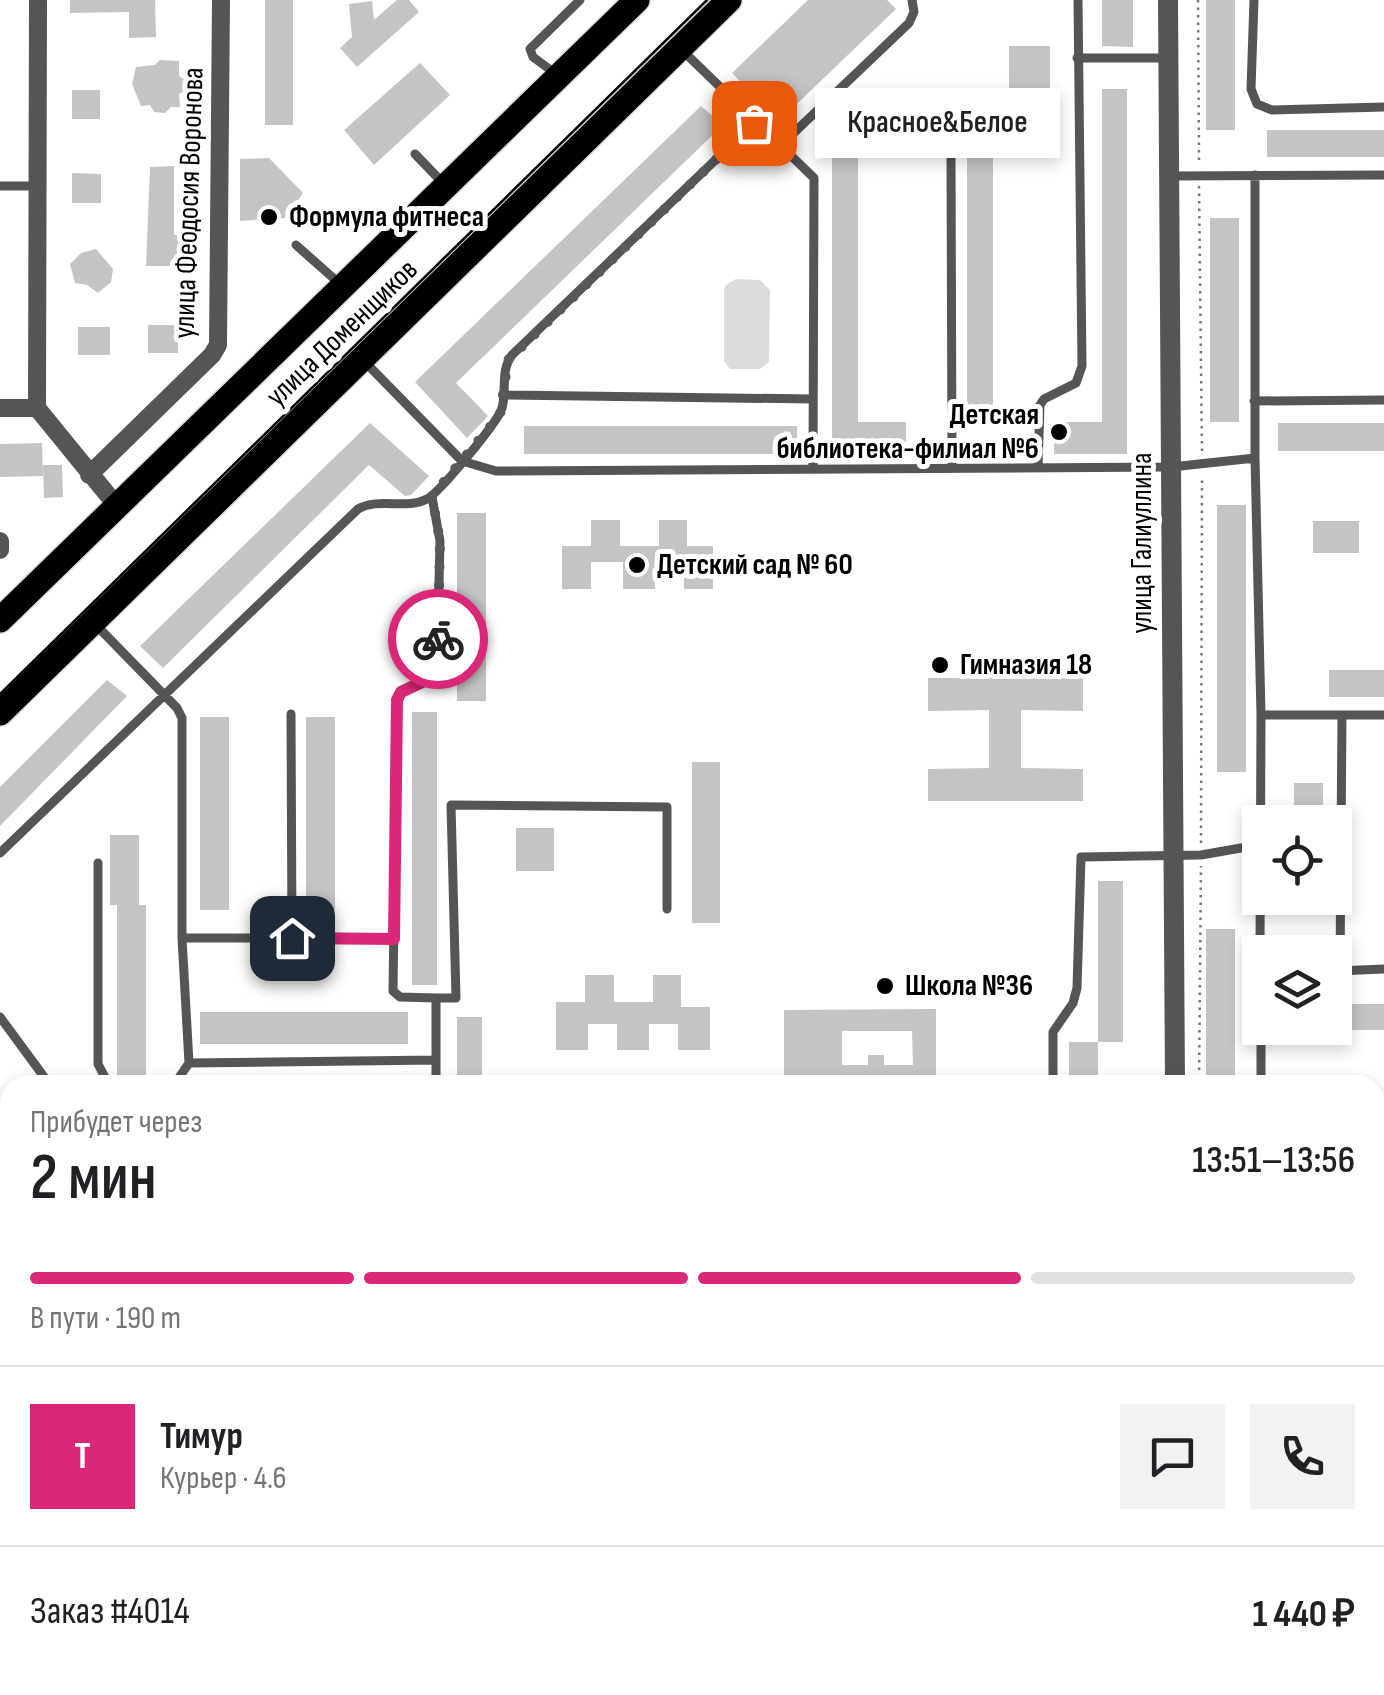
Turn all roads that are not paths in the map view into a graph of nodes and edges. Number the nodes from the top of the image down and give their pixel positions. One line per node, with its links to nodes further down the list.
1 (38, 0): 23 (street)
2 (221, 0): 40 (street, улица Феодосия Воронова)
3 (580, 0): 13 (lane)
4 (637, 0): 13 (main road, улица Доменщиков)
5 (729, 0): 10 (main road, улица Доменщиков)
6 (912, 0): 16 (lane)
7 (1078, 0): 11 (lane)
8 (1168, 0): 12 (street, улица Галиуллина)
9 (1254, 0): 14 (lane)
10 (680, 48): 15 (lane); 27 (main road, улица Доменщиков)
11 (1077, 58): 12 (lane); 37 (lane)
12 (1168, 58): 19 (street, улица Галиуллина)
13 (559, 76): 24 (main road, улица Доменщиков)
14 (1384, 107)
15 (754, 123): 16 (lane); 28 (lane)
16 (781, 145): 29 (lane)
17 (414, 154): 24 (lane)
18 (950, 155): 36 (lane)
19 (1169, 176): 20 (lane); 39 (street, улица Галиуллина)
20 (1255, 176): 21 (lane); 31 (lane)
21 (1384, 176)
22 (0, 186): 23 (lane)
23 (37, 186): 33 (street)
24 (445, 186): 26 (main road, улица Доменщиков)
25 (296, 244): 26 (lane)
26 (342, 286): 42 (main road, улица Доменщиков)
27 (362, 359): 35 (lane); 46 (main road, улица Доменщиков)
28 (504, 395): 29 (lane); 35 (lane)
29 (812, 399): 38 (lane)
30 (1384, 400): 31 (lane)
31 (1254, 401): 34 (lane)
32 (0, 408): 33 (street)
33 (37, 408): 40 (street)
34 (1255, 458): 39 (lane); 50 (lane)
35 (462, 461): 38 (lane); 41 (lane)
36 (952, 466): 37 (lane); 38 (lane)
37 (1038, 466): 39 (lane)
38 (813, 467)
39 (1171, 467): 56 (street, улица Галиуллина)
40 (89, 475): 42 (street)
41 (432, 496): 47 (lane); 62 (lane)
42 (116, 505): 45 (main road, улица Доменщиков)
43 (0, 541): 44 (street)
44 (0, 550)
45 (0, 620)
46 (94, 623): 47 (lane); 48 (main road, улица Доменщиков)
47 (163, 694): 55 (lane); 60 (lane)
48 (0, 714)
49 (291, 714): 61 (lane)
50 (1261, 715): 51 (lane); 53 (lane)
51 (1342, 715): 52 (lane); 59 (lane)
52 (1384, 715)
53 (1259, 805)
54 (1242, 848): 56 (lane)
55 (0, 853)
56 (1173, 856): 74 (lane); 75 (street, улица Галиуллина)
57 (98, 863): 71 (lane)
58 (667, 908): 65 (lane)
59 (1338, 935)
60 (182, 938): 61 (lane); 69 (lane)
61 (292, 938): 62 (lane)
62 (394, 939): 65 (lane)
63 (1384, 969): 64 (lane)
64 (1352, 970)
65 (436, 998): 68 (lane)
66 (0, 1017): 70 (lane)
67 (1261, 1045): 76 (lane)
68 (436, 1060): 69 (lane); 73 (lane)
69 (189, 1063): 72 (lane)
70 (43, 1075)
71 (104, 1075)
72 (181, 1075)
73 (436, 1075)
74 (1054, 1075)
75 (1175, 1075)
76 (1261, 1075)

